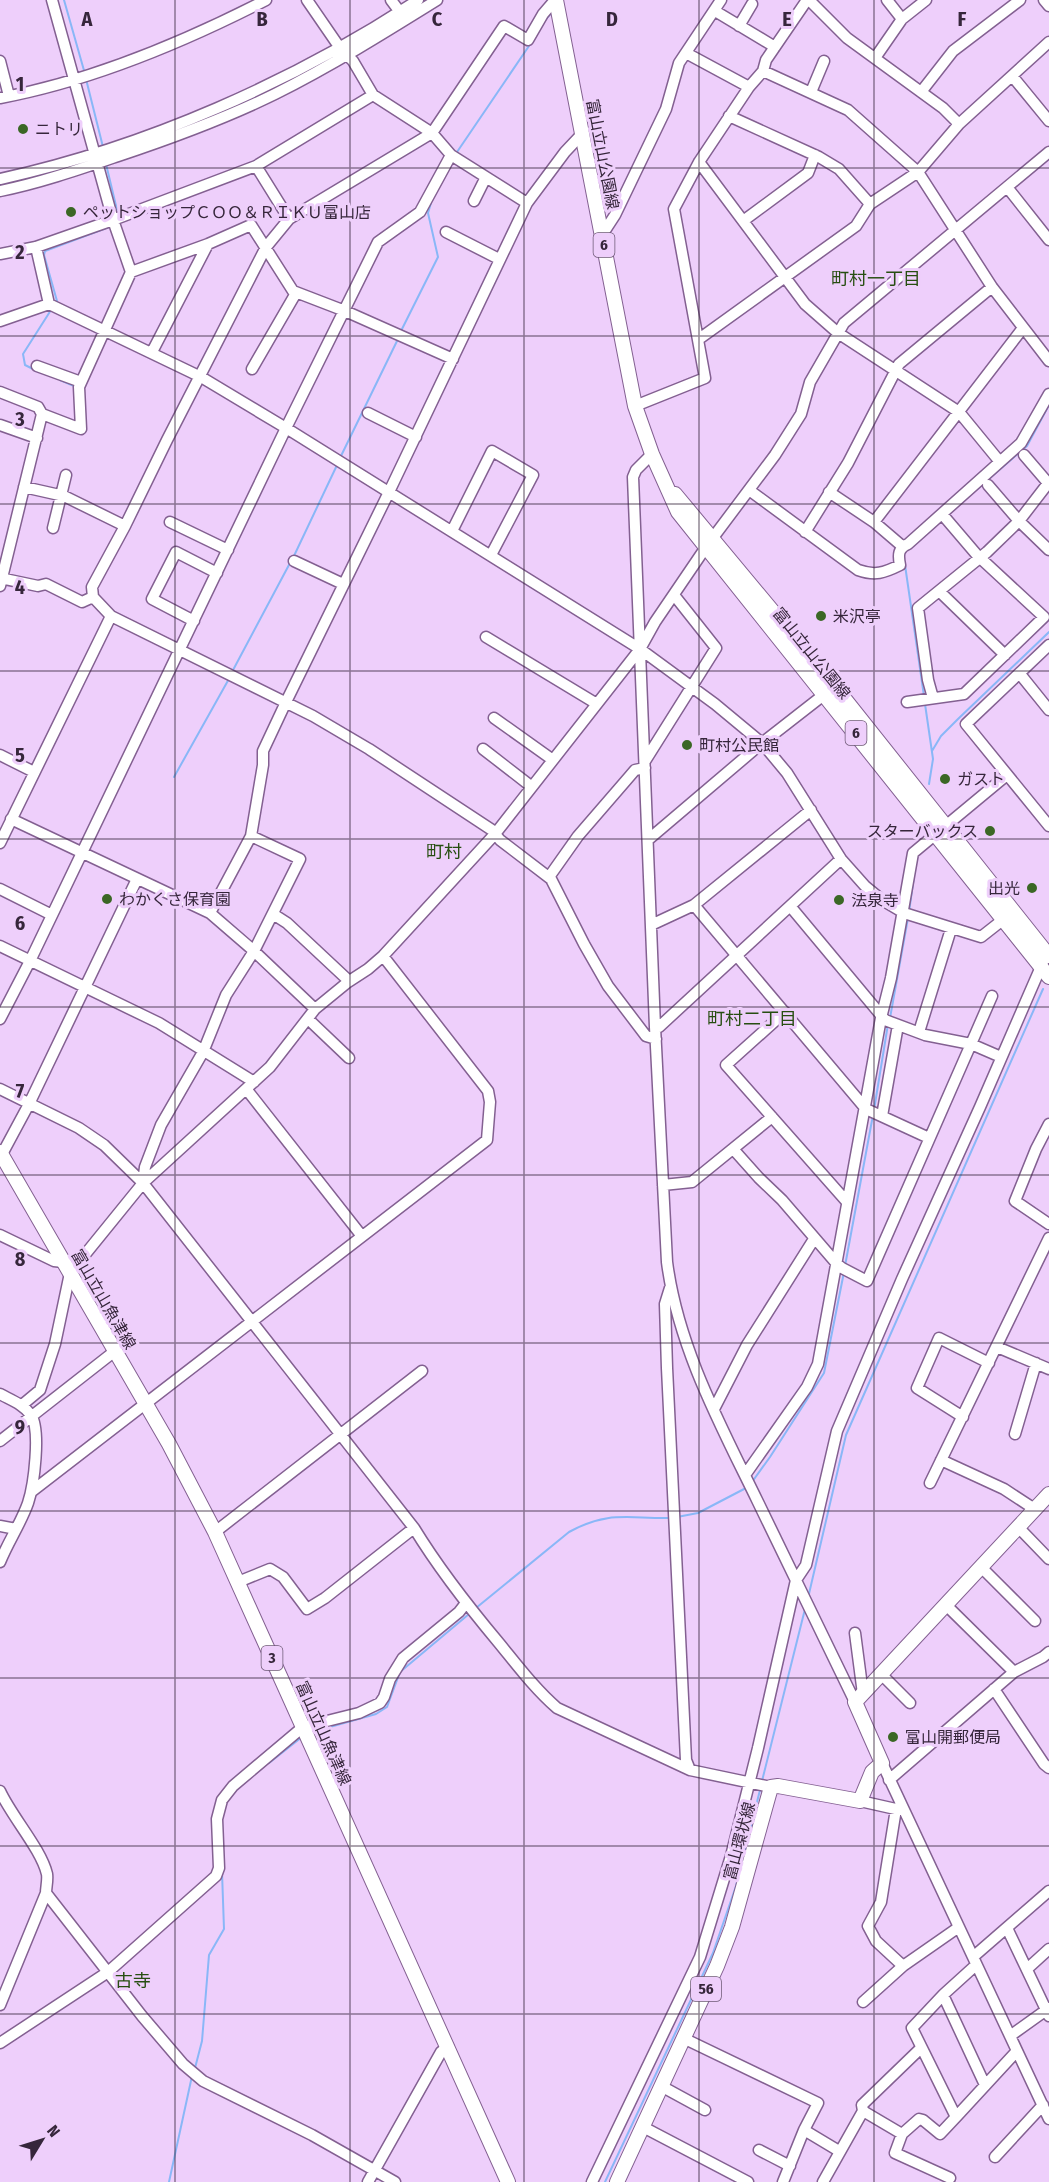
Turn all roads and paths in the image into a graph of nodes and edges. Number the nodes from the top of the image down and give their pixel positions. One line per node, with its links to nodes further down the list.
1 (52, 0): 29 (street)
2 (266, 0): 29 (street)
3 (307, 0): 22 (street)
4 (391, 0): 17 (street)
5 (418, 0): 17 (street)
6 (437, 0): 22 (street)
7 (555, 0): 38 (street); 39 (main road, 富山立山公園線 / 6)
8 (721, 0): 16 (street)
9 (808, 0): 21 (street); 24 (street)
10 (887, 0): 18 (street)
11 (926, 0): 18 (street)
12 (1020, 0): 32 (street)
13 (1044, 0): 15 (street)
14 (752, 4): 19 (street)
15 (1049, 6)
16 (715, 11): 19 (street); 23 (street)
17 (399, 12): 22 (street)
18 (902, 18): 24 (street)
19 (739, 26): 21 (street)
20 (1049, 42): 28 (street)
21 (775, 47): 27 (street)
22 (344, 52): 33 (street); 43 (street)
23 (686, 53): 30 (street); 59 (street)
24 (875, 58): 32 (street)
25 (0, 61): 34 (street)
26 (824, 62): 31 (street)
27 (763, 71): 30 (street); 31 (street)
28 (1013, 77): 36 (street); 37 (street)
29 (75, 79): 34 (street); 43 (street)
30 (749, 87): 35 (street)
31 (811, 92): 46 (street)
32 (921, 92): 37 (street)
33 (373, 95): 38 (street); 45 (street)
34 (5, 97)
35 (729, 117): 42 (street); 44 (street)
36 (1049, 121)
37 (959, 124): 46 (street)
38 (432, 133): 41 (street); 54 (street)
39 (582, 134): 52 (street); 59 (main road, 富山立山公園線 / 6)
40 (1049, 152): 49 (street)
41 (451, 155): 47 (street); 71 (street)
42 (815, 155): 53 (street); 56 (street)
43 (96, 159): 48 (street); 50 (street); 55 (street)
44 (699, 162): 56 (street); 76 (street)
45 (256, 166): 54 (street); 55 (street)
46 (918, 172): 53 (street); 57 (street)
47 (486, 177): 51 (street); 52 (street)
48 (0, 179)
49 (1007, 187): 57 (street); 60 (street)
50 (0, 191)
51 (474, 201)
52 (527, 203): 65 (street)
53 (870, 204): 67 (street)
54 (289, 219): 63 (street)
55 (113, 220): 62 (street); 66 (street)
56 (743, 221): 67 (street)
57 (956, 231): 68 (street); 75 (street)
58 (446, 232): 65 (street)
59 (602, 235): 87 (main road, 富山立山公園線 / 6)
60 (1049, 240)
61 (208, 244): 63 (street); 66 (street); 77 (street)
62 (36, 247): 64 (street); 70 (street)
63 (266, 247): 69 (street); 83 (street)
64 (0, 255)
65 (499, 259): 78 (street)
66 (131, 272): 74 (street)
67 (784, 277): 75 (street); 76 (street)
68 (992, 287): 73 (street); 82 (street)
69 (296, 293): 71 (street); 81 (street)
70 (49, 304): 72 (street); 74 (street)
71 (345, 311): 78 (street); 93 (street)
72 (0, 321)
73 (1023, 328): 79 (street); 89 (street)
74 (104, 330): 77 (street); 84 (street)
75 (838, 333): 82 (street); 103 (street)
76 (699, 339): 87 (street)
77 (153, 352): 83 (street)
78 (453, 359): 94 (street)
79 (1049, 361)
80 (37, 366): 84 (street)
81 (252, 369)
82 (895, 371): 89 (street); 105 (street)
83 (201, 377): 93 (street); 111 (street)
84 (81, 382): 91 (street)
85 (0, 392): 91 (street)
86 (1049, 394): 88 (street)
87 (635, 406): 96 (main road, 富山立山公園線 / 6)
88 (1045, 410): 98 (street)
89 (959, 412): 98 (street); 110 (street)
90 (368, 413): 94 (street)
91 (42, 414): 95 (street)
92 (0, 425): 95 (street)
93 (286, 428): 104 (street); 117 (street)
94 (416, 437): 104 (street)
95 (37, 438): 102 (street)
96 (652, 454): 115 (main road, 富山立山公園線 / 6); 132 (street)
97 (1024, 455): 100 (street)
98 (1000, 462): 107 (street)
99 (66, 475): 106 (street)
100 (1049, 482): 108 (street)
101 (988, 485): 108 (street)
102 (24, 487): 106 (street); 123 (street)
103 (749, 490): 114 (street); 115 (street)
104 (389, 492): 113 (street); 124 (street)
105 (829, 492): 110 (street); 114 (street)
106 (61, 495): 111 (street); 112 (street)
107 (942, 514): 116 (street); 120 (street)
108 (1019, 521): 118 (street); 120 (street)
109 (170, 522): 117 (street)
110 (874, 522): 116 (street)
111 (125, 526): 127 (street)
112 (53, 528)
113 (452, 531): 119 (street); 119 (street)
114 (805, 532): 116 (street)
115 (709, 543): 126 (street); 137 (main road, 富山立山公園線 / 6)
116 (902, 546)
117 (228, 550): 122 (street)
118 (1049, 550)
119 (491, 555): 132 (street)
120 (981, 557): 125 (street); 134 (street)
121 (294, 561): 124 (street)
122 (217, 573): 129 (street); 129 (street)
123 (1, 581): 127 (street)
124 (343, 584): 139 (street)
125 (939, 591): 134 (street); 138 (street)
126 (674, 595): 132 (street); 136 (street)
127 (93, 597): 128 (street)
128 (111, 616): 133 (street); 149 (street)
129 (194, 621): 133 (street)
130 (486, 637): 141 (street)
131 (1049, 645): 135 (street)
132 (640, 649): 136 (street); 141 (street); 148 (street)
133 (180, 650): 139 (street); 160 (street)
134 (1005, 655): 138 (street)
135 (1020, 674): 142 (street); 150 (street)
136 (692, 687): 144 (street); 148 (street)
137 (829, 690): 144 (street); 155 (main road, 富山立山公園線 / 6)
138 (933, 698): 140 (street)
139 (286, 702): 156 (street); 157 (street)
140 (907, 702)
141 (597, 704): 147 (street)
142 (1049, 710)
143 (494, 718): 147 (street)
144 (762, 743): 152 (street); 158 (street)
145 (483, 750): 151 (street)
146 (0, 755): 149 (street)
147 (552, 760): 151 (street)
148 (644, 765): 158 (street); 162 (street)
149 (34, 772): 153 (street)
150 (1007, 775): 154 (street); 155 (street)
151 (532, 787): 156 (street)
152 (811, 810): 161 (street); 165 (street)
153 (11, 819): 159 (street); 160 (street)
154 (1049, 826)
155 (940, 829): 167 (street); 171 (main road, 富山立山公園線 / 6)
156 (495, 834): 162 (street); 176 (street)
157 (251, 836): 168 (street); 169 (street)
158 (649, 839): 172 (street)
159 (0, 843)
160 (82, 853): 163 (street); 170 (street)
161 (842, 859): 166 (street); 167 (street)
162 (549, 877): 190 (street)
163 (137, 879): 168 (street); 181 (street)
164 (0, 889): 170 (street)
165 (694, 905): 172 (street); 177 (street)
166 (790, 906): 177 (street); 185 (street)
167 (902, 910): 173 (street); 185 (street)
168 (210, 913): 175 (street)
169 (273, 914): 175 (street); 180 (street)
170 (52, 915): 179 (street)
171 (1009, 915): 173 (street); 178 (main road, 富山立山公園線 / 6)
172 (651, 924): 188 (street)
173 (951, 928): 189 (street)
174 (0, 946): 179 (street)
175 (254, 951): 184 (street); 192 (street)
176 (383, 956): 180 (street); 210 (street)
177 (737, 956): 183 (street); 188 (street)
178 (1047, 959): 193 (street)
179 (30, 961): 181 (street); 186 (street)
180 (349, 981): 184 (street)
181 (85, 987): 192 (street); 197 (street)
182 (992, 996): 191 (street)
183 (785, 1012): 198 (street); 200 (street)
184 (312, 1014): 194 (street); 195 (street)
185 (881, 1018): 187 (street); 198 (street)
186 (0, 1019)
187 (898, 1025): 189 (street); 199 (street)
188 (655, 1027): 190 (street)
189 (919, 1032): 191 (street)
190 (656, 1039): 206 (street)
191 (971, 1044): 193 (street); 202 (street)
192 (203, 1052): 195 (street); 205 (street)
193 (1001, 1057): 246 (street)
194 (349, 1058)
195 (250, 1086): 205 (street); 210 (street)
196 (0, 1089): 197 (street)
197 (28, 1104): 204 (street); 205 (street)
198 (866, 1109): 199 (street); 207 (street)
199 (882, 1116): 202 (street)
200 (772, 1117): 203 (street); 207 (street)
201 (1049, 1124): 208 (street)
202 (929, 1138): 213 (street)
203 (734, 1150): 206 (street); 212 (street)
204 (1, 1155): 214 (main road, 富山立山魚津線 / 3)
205 (143, 1183): 214 (street); 216 (street)
206 (663, 1185): 215 (street)
207 (847, 1202): 213 (street)
208 (1049, 1224)
209 (0, 1235): 214 (street)
210 (361, 1235): 216 (street)
211 (1049, 1238): 217 (street)
212 (814, 1239): 213 (street); 226 (street)
213 (837, 1264): 233 (street)
214 (67, 1267): 218 (main road, 富山立山魚津線 / 3); 225 (street)
215 (670, 1288): 226 (street); 261 (street)
216 (252, 1320): 224 (street); 229 (street)
217 (997, 1347): 219 (street); 220 (street)
218 (114, 1351): 224 (main road, 富山立山魚津線 / 3); 227 (street)
219 (989, 1363): 228 (street); 228 (street)
220 (1036, 1363): 221 (street); 230 (street)
221 (1049, 1369)
222 (422, 1371): 229 (street)
223 (0, 1394): 225 (street)
224 (146, 1404): 235 (street); 242 (main road, 富山立山魚津線 / 3)
225 (22, 1405): 227 (street)
226 (714, 1409): 233 (street)
227 (32, 1416): 231 (street); 235 (street)
228 (963, 1417): 232 (street)
229 (341, 1434): 239 (street); 242 (street)
230 (1015, 1434)
231 (0, 1441)
232 (941, 1460): 234 (street); 237 (street)
233 (745, 1475): 246 (street)
234 (930, 1484)
235 (30, 1492): 241 (street)
236 (1048, 1497): 237 (main road)
237 (1036, 1510): 240 (main road)
238 (0, 1526): 241 (street)
239 (414, 1528): 247 (street); 248 (street)
240 (1019, 1528): 243 (street); 245 (main road)
241 (16, 1529): 244 (street)
242 (215, 1532): 247 (main road, 富山立山魚津線 / 3)
243 (1049, 1559)
244 (0, 1562)
245 (981, 1567): 249 (main road); 250 (street)
246 (796, 1580): 256 (street); 263 (street)
247 (238, 1582): 258 (main road, 富山立山魚津線 / 3)
248 (466, 1604): 258 (street); 261 (street)
249 (946, 1605): 253 (street); 254 (main road)
250 (1035, 1621)
251 (855, 1633): 256 (street)
252 (1047, 1658): 253 (street)
253 (1014, 1672): 255 (street)
254 (881, 1674): 256 (main road); 257 (street)
255 (994, 1689): 260 (street); 262 (street)
256 (859, 1698): 259 (main road)
257 (910, 1703)
258 (303, 1727): 276 (street); 284 (main road, 富山立山魚津線 / 3)
259 (882, 1763): 262 (street); 266 (main road)
260 (1049, 1768)
261 (690, 1770): 263 (street)
262 (889, 1780): 267 (street)
263 (750, 1782): 264 (street); 307 (street)
264 (769, 1786): 266 (main road, 富山環状線); 282 (main road, 富山環状線 / 56)
265 (0, 1791): 269 (street)
266 (860, 1801): 267 (street)
267 (900, 1810): 270 (street); 274 (street)
268 (1049, 1891): 271 (street)
269 (46, 1893): 276 (street); 279 (street)
270 (959, 1927): 273 (street); 274 (street)
271 (1007, 1928): 273 (street); 275 (street)
272 (1049, 1949): 275 (street)
273 (975, 1961): 277 (street); 281 (street)
274 (903, 1966): 278 (street)
275 (1027, 1969): 280 (street)
276 (108, 1972): 283 (street); 301 (street)
277 (944, 1997): 285 (street); 287 (street)
278 (863, 2002)
279 (0, 2005)
280 (1048, 2011): 281 (street)
281 (1010, 2036): 286 (street)
282 (683, 2038): 288 (main road, 富山環状線 / 56); 295 (street)
283 (0, 2043)
284 (447, 2046): 301 (street); 306 (main road, 富山立山魚津線 / 3)
285 (921, 2048): 291 (street); 292 (street)
286 (1017, 2051): 287 (street); 289 (street)
287 (985, 2085): 292 (street)
288 (661, 2086): 290 (street); 294 (main road, 富山環状線 / 56)
289 (1043, 2105): 293 (street); 299 (street)
290 (705, 2110)
291 (863, 2111): 296 (street); 298 (street)
292 (956, 2117): 296 (street)
293 (1049, 2119)
294 (643, 2127): 303 (main road, 富山環状線 / 56); 308 (street)
295 (804, 2130): 298 (street); 300 (street)
296 (902, 2134): 302 (street)
297 (759, 2150): 300 (street)
298 (839, 2151): 310 (street)
299 (995, 2157)
300 (790, 2166): 309 (street)
301 (375, 2170): 304 (street); 305 (street)
302 (950, 2178)
303 (621, 2181)
304 (369, 2182)
305 (395, 2182)
306 (508, 2182)
307 (592, 2182)
308 (748, 2182)
309 (783, 2182)
310 (822, 2182)

